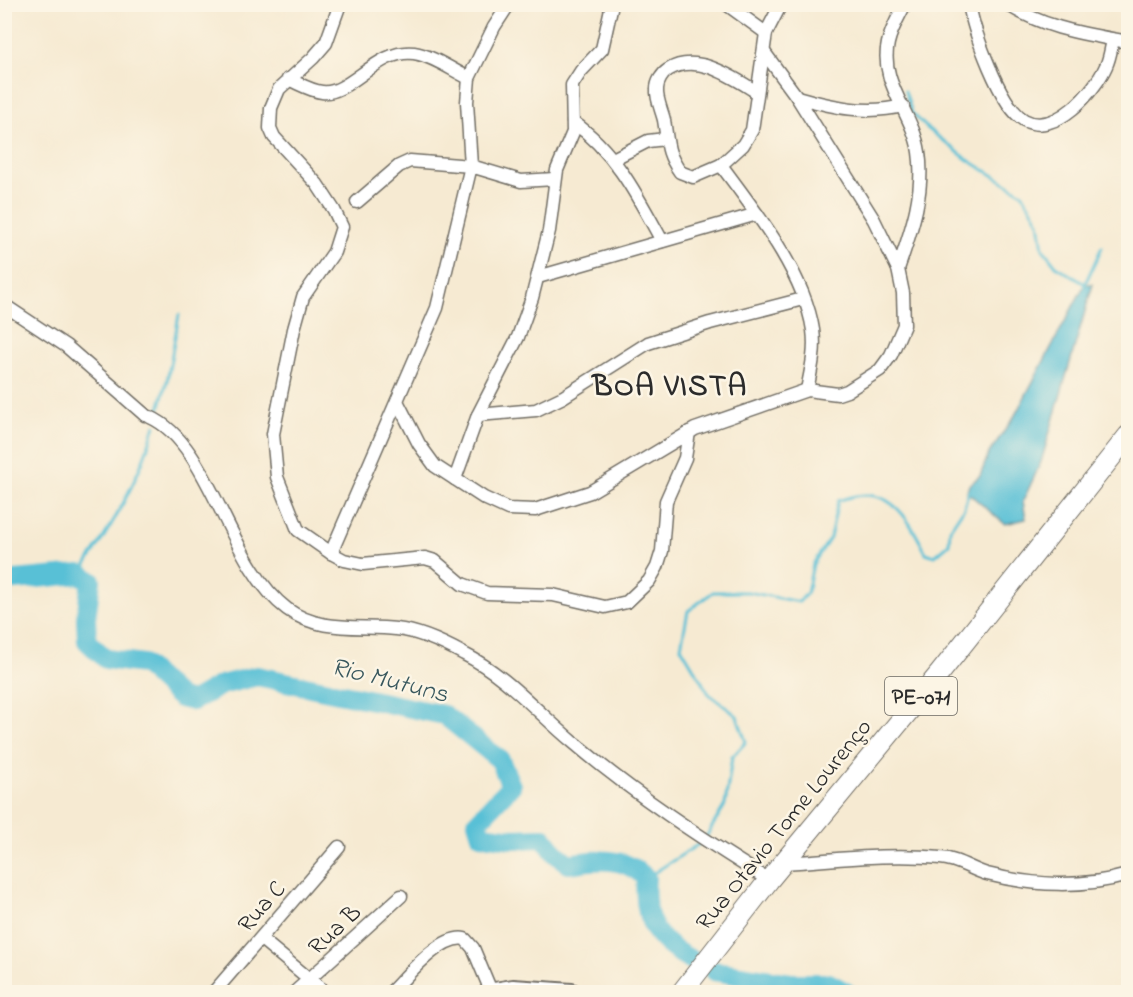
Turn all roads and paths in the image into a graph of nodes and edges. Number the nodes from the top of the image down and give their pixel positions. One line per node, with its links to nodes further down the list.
1 (340, 4): 14 (street)
2 (509, 4): 13 (street)
3 (612, 4): 18 (street)
4 (726, 4): 9 (street)
5 (780, 4): 9 (street)
6 (905, 4): 17 (street)
7 (969, 4): 10 (street)
8 (1007, 4): 10 (street)
9 (766, 33): 12 (street)
10 (1113, 40): 11 (street)
11 (1128, 42)
12 (764, 52): 15 (street); 16 (street)
13 (469, 78): 14 (street); 22 (street)
14 (288, 79): 37 (street)
15 (757, 92): 19 (street); 21 (street)
16 (797, 97): 17 (street); 27 (street)
17 (903, 106): 27 (street)
18 (573, 122): 20 (street); 23 (street)
19 (665, 139): 20 (street); 21 (street)
20 (613, 159): 26 (street)
21 (721, 165): 25 (street)
22 (471, 166): 23 (street); 24 (street); 32 (street)
23 (555, 179): 28 (street)
24 (357, 202)
25 (757, 214): 26 (street); 29 (street)
26 (662, 241): 28 (street)
27 (898, 269): 31 (street)
28 (538, 277): 33 (street)
29 (803, 299): 31 (street); 33 (street)
30 (4, 305): 41 (street)
31 (807, 390): 34 (street)
32 (398, 403): 36 (street); 37 (street)
33 (478, 415): 36 (street)
34 (689, 432): 36 (street); 37 (street)
35 (1128, 436): 39 (main road, Rua Otavio Tome Lourenço / PE-071)
36 (455, 479)
37 (331, 553)
38 (339, 847): 43 (street, Rua C)
39 (783, 863): 40 (street); 41 (main road, Rua Otavio Tome Lourenço / PE-071)
40 (1128, 875)
41 (769, 880): 51 (main road, Rua Otavio Tome Lourenço / PE-071)
42 (401, 896): 44 (street, Rua B)
43 (261, 939): 44 (street); 47 (street, Rua C)
44 (310, 979): 48 (street, Rua B); 49 (street)
45 (490, 992): 46 (street); 50 (street)
46 (564, 992)
47 (214, 993)
48 (295, 993)
49 (325, 993)
50 (392, 993)
51 (682, 993)

